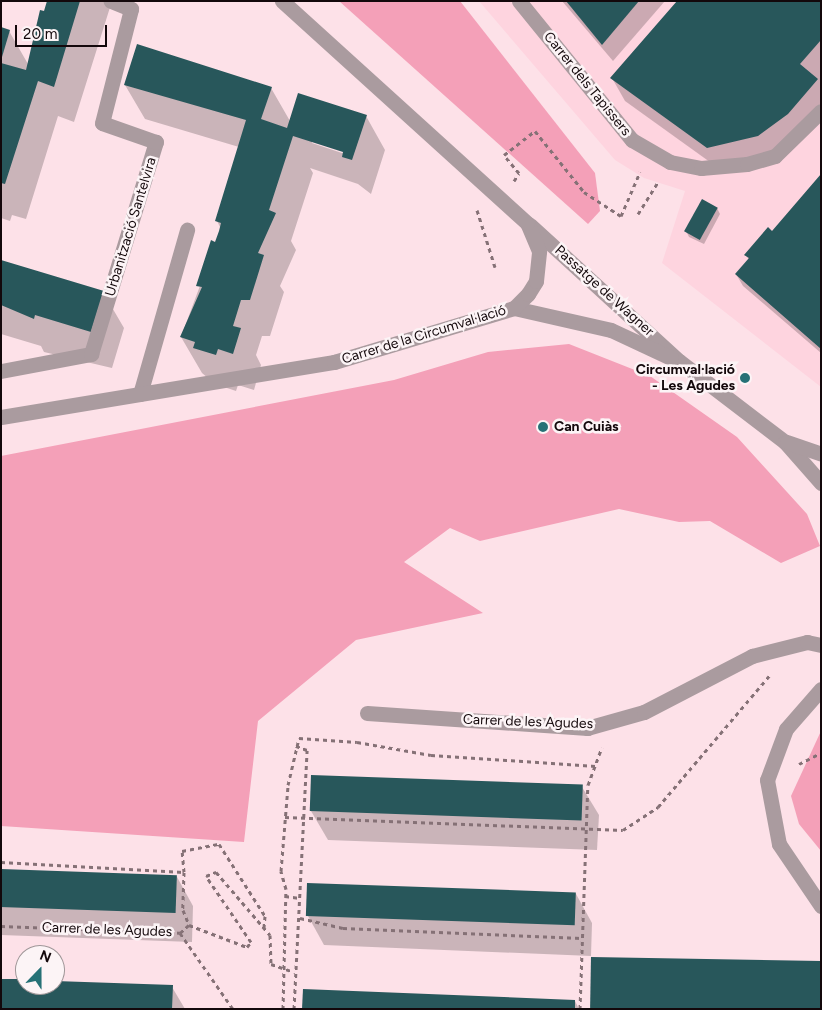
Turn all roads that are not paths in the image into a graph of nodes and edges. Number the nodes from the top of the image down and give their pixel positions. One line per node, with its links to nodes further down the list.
1 (110, 1): 9 (street, Urbanització Santelvira)
2 (282, 1): 5 (street, Carrer de la Circumval·lació)
3 (519, 1): 4 (street, Carrer dels Tapissers)
4 (821, 111)
5 (527, 223): 7 (street, Carrer de la Circumval·lació); 8 (street, Passatge de Wagner)
6 (187, 230): 10 (street)
7 (514, 308): 8 (street, Passatge de Wagner); 10 (street, Carrer de la Circumval·lació)
8 (679, 362): 12 (street, Passatge de Wagner)
9 (1, 371)
10 (140, 394): 11 (street, Carrer de la Circumval·lació)
11 (1, 417)
12 (785, 442): 13 (street); 14 (street)
13 (821, 454)
14 (821, 483)
15 (821, 645): 17 (street, Carrer de les Agudes)
16 (821, 689): 18 (street)
17 (367, 713)
18 (821, 906)

